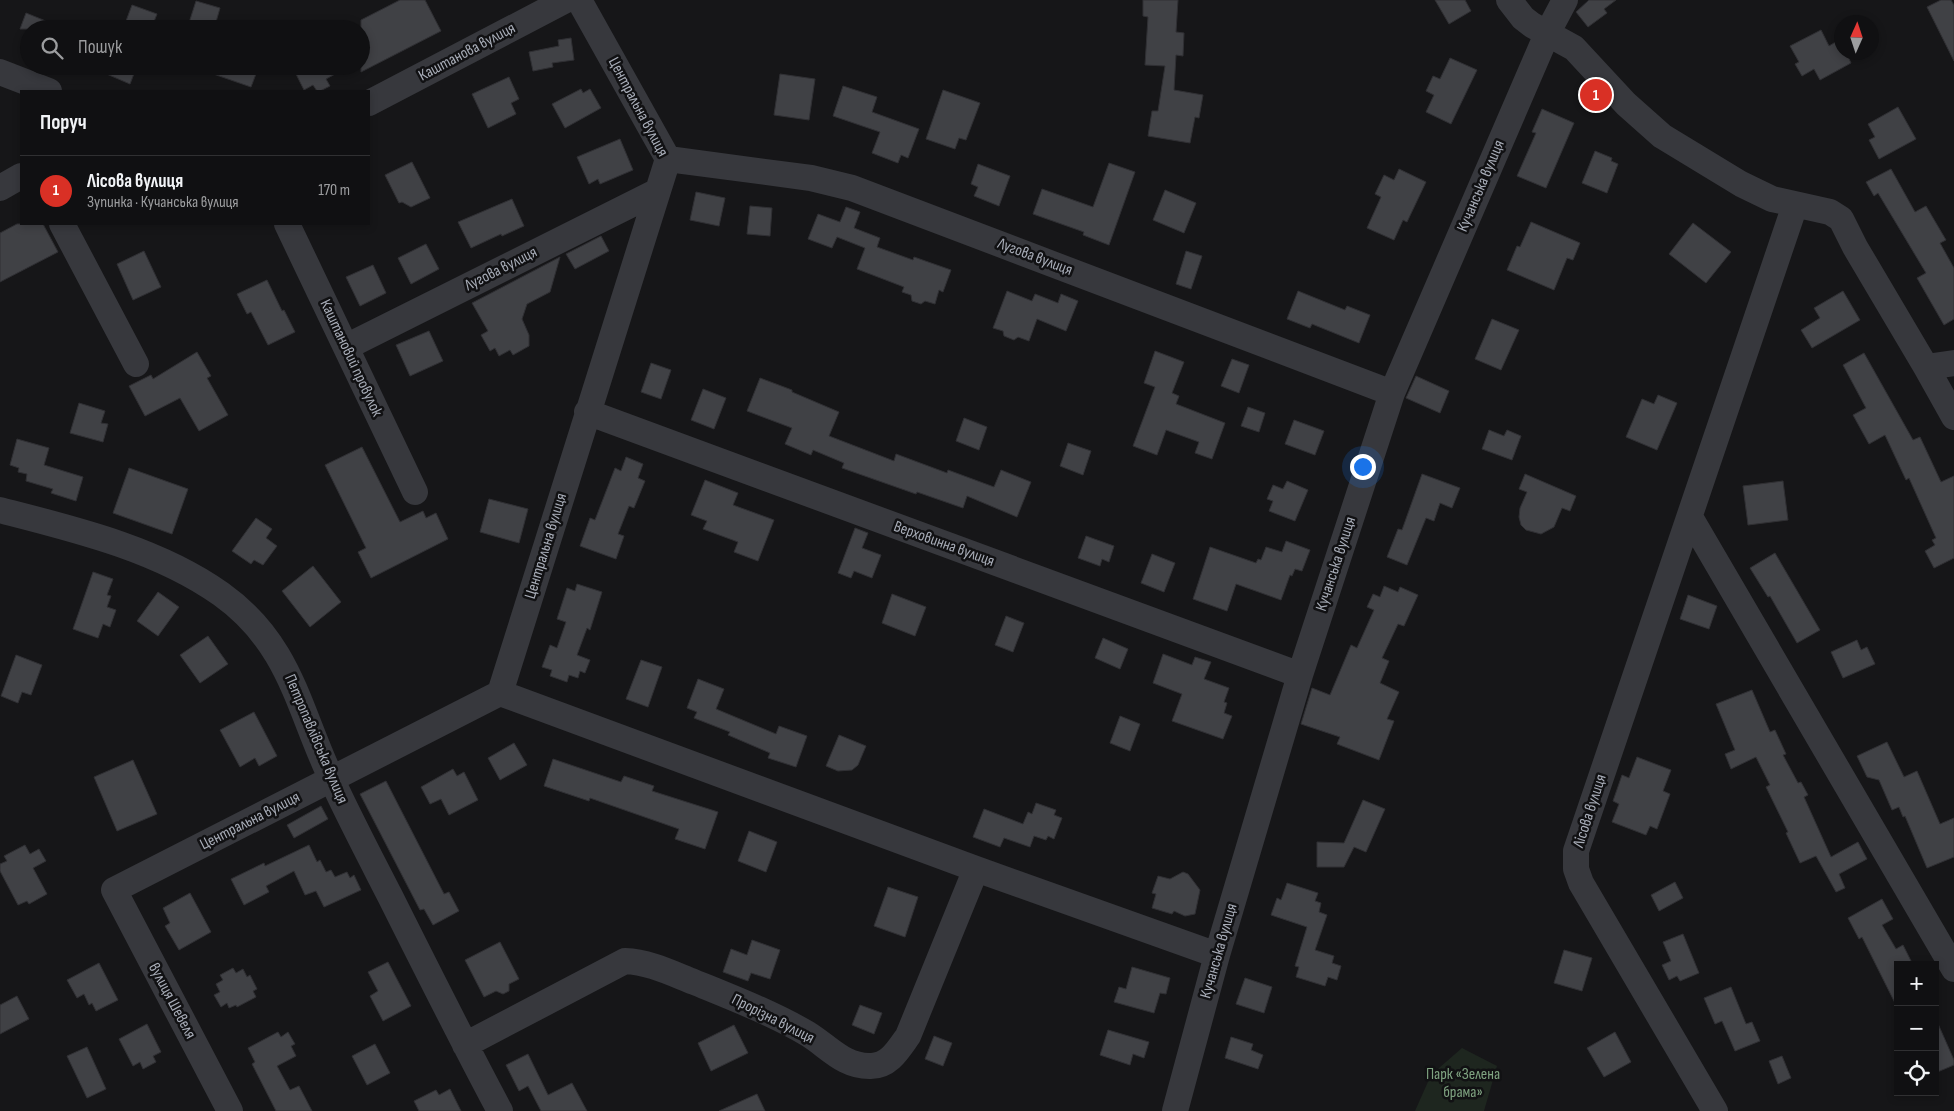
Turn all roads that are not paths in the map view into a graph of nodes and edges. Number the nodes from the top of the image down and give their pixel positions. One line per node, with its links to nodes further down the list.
1 (566, 0): 8 (street, Каштанова вулиця)
2 (579, 0): 9 (street, Центральна вулиця)
3 (1509, 0): 5 (street)
4 (1565, 0): 5 (street, Кучанська вулиця)
5 (1547, 34): 13 (street); 20 (street, Кучанська вулиця)
6 (0, 72): 7 (street)
7 (46, 90)
8 (370, 102)
9 (668, 159): 12 (street, Центральна вулиця); 20 (street, Лугова вулиця)
10 (20, 177): 11 (street)
11 (0, 188)
12 (656, 192): 16 (street, Лугова вулиця); 21 (street, Центральна вулиця)
13 (1795, 205): 19 (street); 25 (street, Лісова вулиця)
14 (63, 225): 18 (street)
15 (287, 225): 16 (street, Каштановий провулок)
16 (346, 347): 23 (street, Каштановий провулок)
17 (1954, 363): 19 (street)
18 (136, 364)
19 (1926, 367): 22 (street)
20 (1392, 393): 26 (street, Кучанська вулиця)
21 (587, 412): 26 (street, Верховинна вулиця); 27 (street, Центральна вулиця)
22 (1954, 417)
23 (415, 492)
24 (0, 510): 28 (street, Петропавлівська вулиця)
25 (1690, 518): 32 (street); 37 (street, Лісова вулиця)
26 (1300, 675): 31 (street, Кучанська вулиця)
27 (500, 693): 28 (street, Центральна вулиця); 29 (street)
28 (331, 779): 30 (street, Центральна вулиця); 33 (street, Петропавлівська вулиця)
29 (976, 869): 31 (street); 33 (street, Прорізна вулиця)
30 (114, 890): 34 (street, вулиця Шевеля)
31 (1217, 955): 36 (street, Кучанська вулиця)
32 (1954, 969)
33 (465, 1046): 35 (street, Петропавлівська вулиця)
34 (230, 1111)
35 (500, 1111)
36 (1175, 1111)
37 (1716, 1111)

